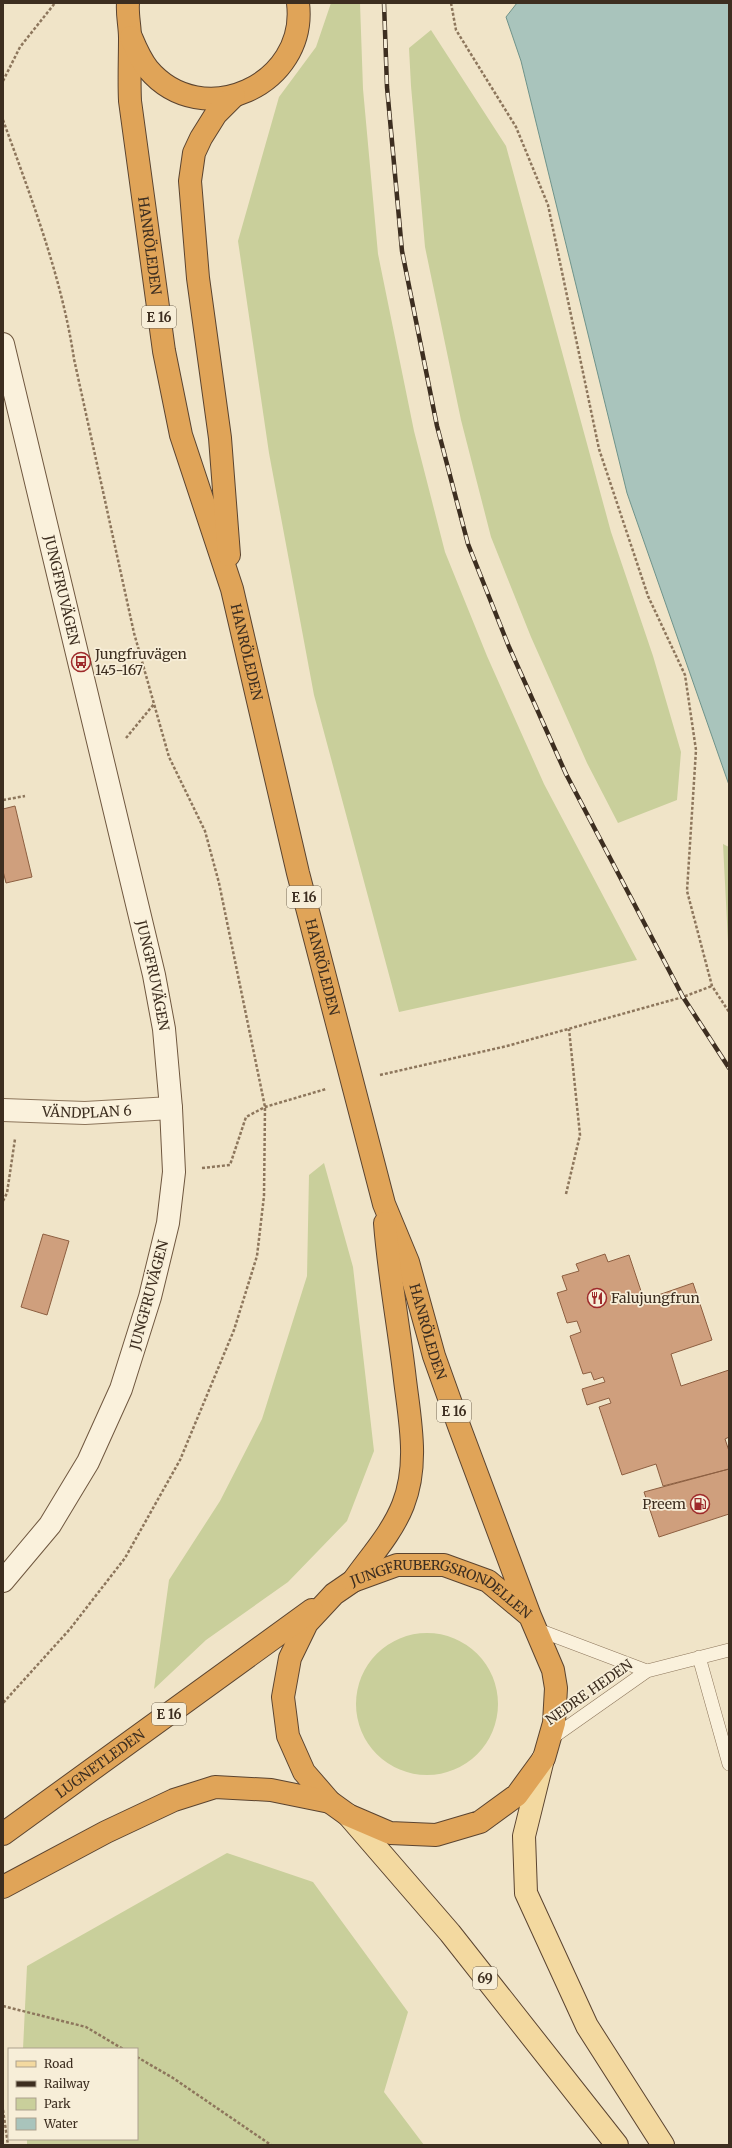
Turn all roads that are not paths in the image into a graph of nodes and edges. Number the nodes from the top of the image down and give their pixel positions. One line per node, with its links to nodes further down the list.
1 (128, 3): 3 (highway, HANRÖLEDEN / E 16)
2 (298, 3): 4 (highway, HANRÖLEDEN / E 16)
3 (130, 36): 4 (highway, HANRÖLEDEN / E 16); 6 (highway, HANRÖLEDEN / E 16)
4 (234, 96): 6 (highway, HANRÖLEDEN / E 16)
5 (3, 344): 7 (street, JUNGFRUVÄGEN)
6 (232, 589): 9 (highway, HANRÖLEDEN / E 16)
7 (171, 1108): 8 (street, VÄNDPLAN 6); 10 (street, JUNGFRUVÄGEN)
8 (10, 1110)
9 (384, 1204): 11 (highway, HANRÖLEDEN / E 16); 13 (highway, HANRÖLEDEN / E 16)
10 (3, 1581)
11 (352, 1581): 12 (highway, JUNGFRUBERGSRONDELLEN / E 16); 13 (highway, JUNGFRUBERGSRONDELLEN)
12 (334, 1594): 19 (highway, JUNGFRUBERGSRONDELLEN / E 16); 21 (highway, LUGNETLEDEN / E 16)
13 (533, 1622): 16 (lane, NEDRE HEDEN); 17 (highway, JUNGFRUBERGSRONDELLEN / E 16)
14 (728, 1650): 15 (lane, NEDRE HEDEN)
15 (699, 1657): 16 (lane, NEDRE HEDEN); 18 (lane)
16 (647, 1671): 17 (lane, NEDRE HEDEN)
17 (546, 1749): 20 (highway, JUNGFRUBERGSRONDELLEN); 24 (main road)
18 (729, 1764)
19 (330, 1802): 20 (highway, JUNGFRUBERGSRONDELLEN / E 16); 22 (highway, E 16)
20 (348, 1815): 23 (main road, 69)
21 (3, 1834)
22 (3, 1887)
23 (617, 2145)
24 (663, 2145)

